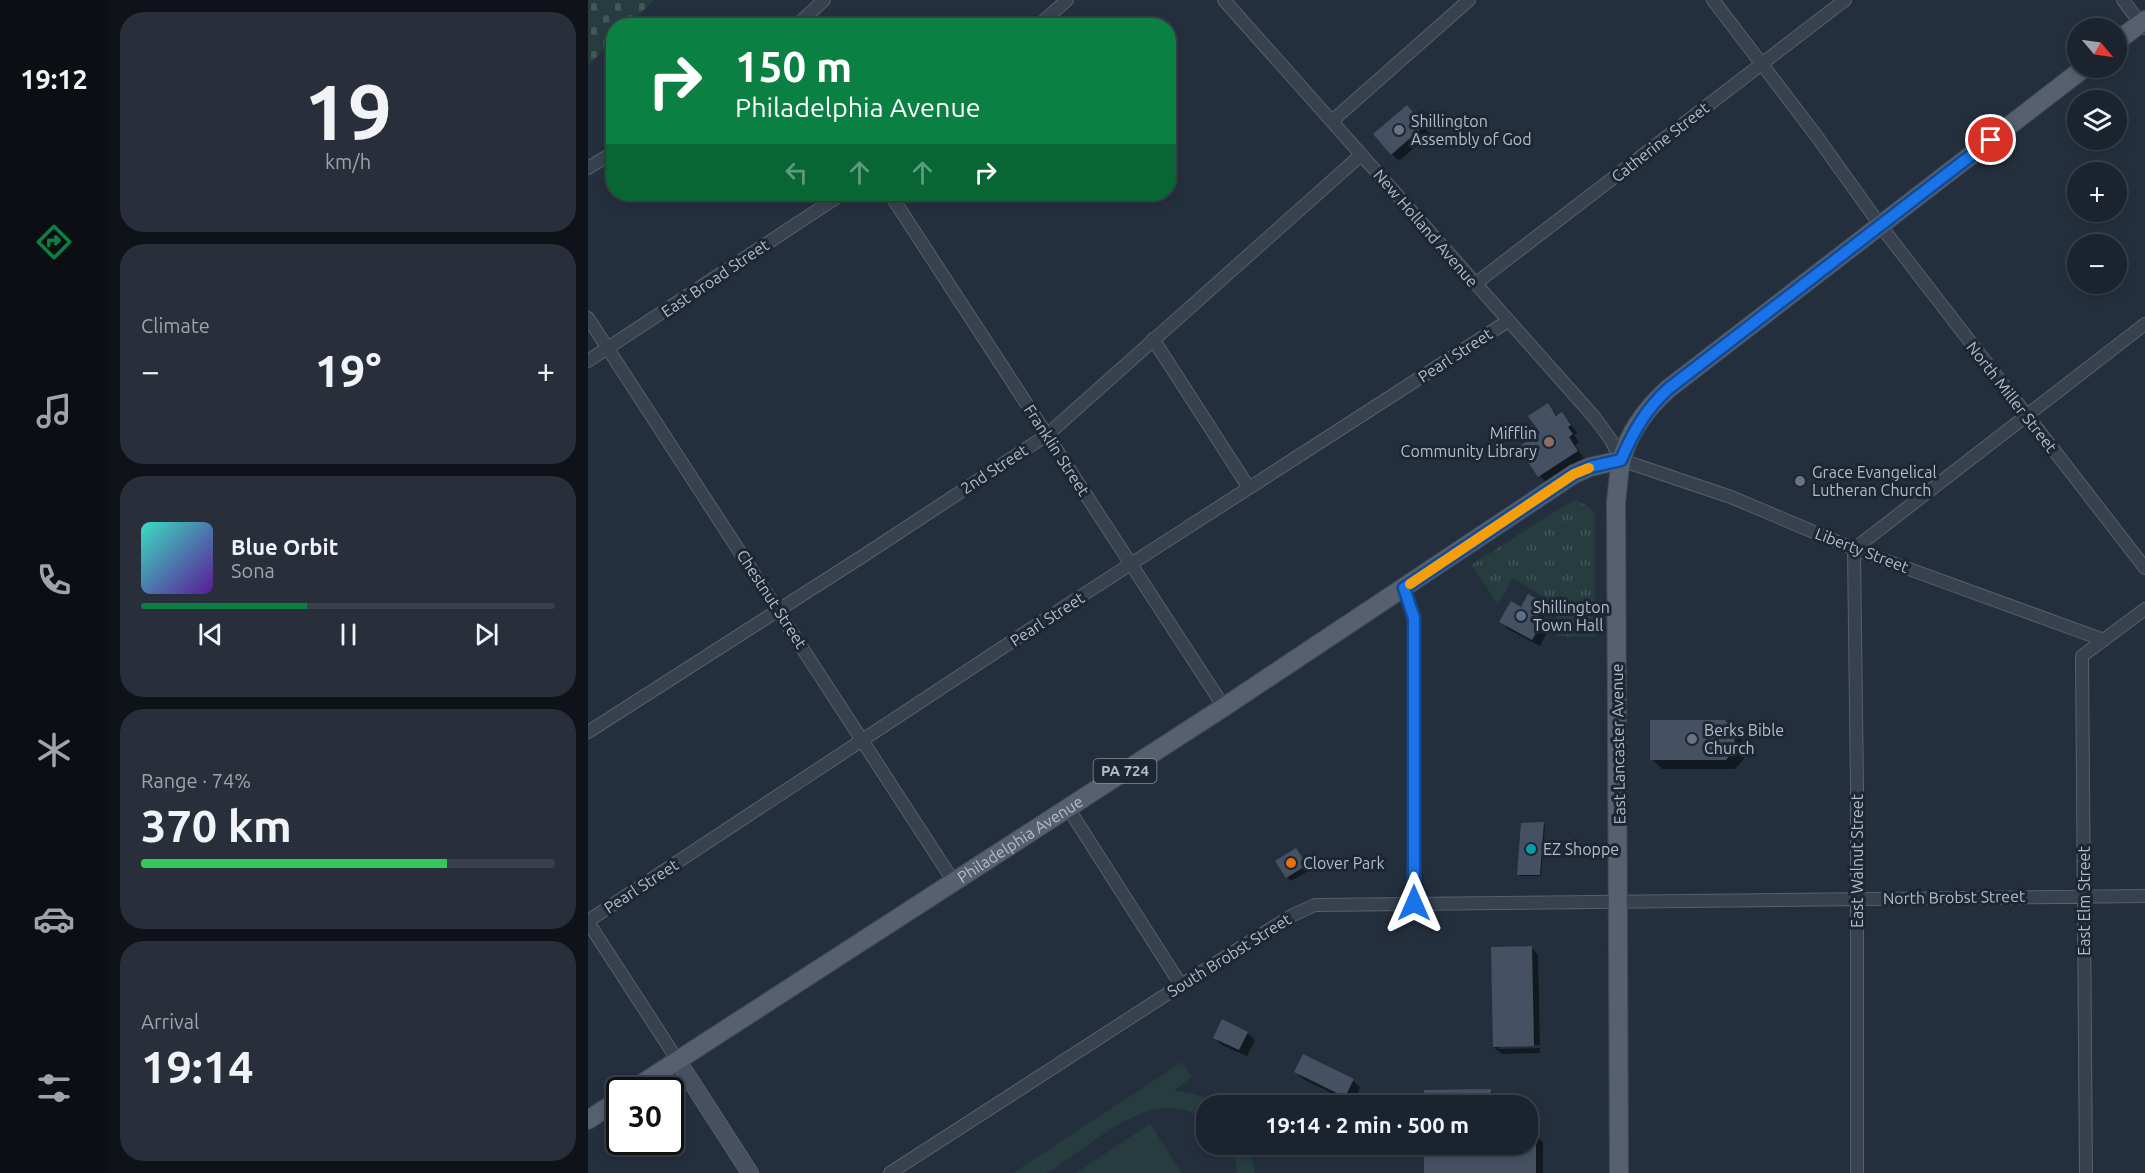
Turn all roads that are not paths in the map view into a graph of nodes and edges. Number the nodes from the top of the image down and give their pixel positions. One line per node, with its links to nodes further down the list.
1 (824, 0): 8 (street)
2 (1067, 0): 9 (street)
3 (1224, 0): 14 (street, New Holland Avenue)
4 (1469, 0): 14 (street)
5 (1713, 0): 12 (street, North Miller Street)
6 (1845, 0): 12 (street, Catherine Street)
7 (2123, 0): 10 (street)
8 (805, 18)
9 (1047, 18)
10 (2144, 24): 11 (main road)
11 (2127, 35)
12 (1762, 65): 20 (street, North Miller Street); 21 (street, Catherine Street)
13 (2071, 78): 20 (main road, East Lancaster Avenue)
14 (1332, 122): 15 (street, New Holland Avenue)
15 (1361, 154): 21 (street, New Holland Avenue); 25 (street, 2nd Street)
16 (606, 157): 17 (street)
17 (588, 168)
18 (831, 201): 26 (street, East Broad Street)
19 (895, 201): 29 (street, Franklin Street)
20 (1880, 225): 28 (street, North Miller Street); 30 (main road, East Lancaster Avenue)
21 (1475, 284): 23 (street, New Holland Avenue)
22 (588, 318): 26 (street, Chestnut Street)
23 (1508, 321): 30 (street, New Holland Avenue); 31 (street, Pearl Street)
24 (2145, 324): 28 (street)
25 (1153, 339): 29 (street, 2nd Street); 31 (street)
26 (608, 348): 27 (street, East Broad Street); 37 (street, Chestnut Street)
27 (588, 361)
28 (2027, 416): 32 (street); 34 (street, North Miller Street)
29 (1047, 435): 33 (street, Franklin Street); 37 (street, 2nd Street)
30 (1621, 460): 32 (street, Liberty Street); 35 (main road, Philadelphia Avenue / PA 724); 47 (main road, East Lancaster Avenue)
31 (1249, 488): 33 (street, Pearl Street)
32 (1854, 549): 38 (street, Liberty Street); 46 (street, East Walnut Street)
33 (1131, 564): 39 (street, Franklin Street); 41 (street, Pearl Street)
34 (2145, 568)
35 (1404, 588): 39 (main road, Philadelphia Avenue / PA 724); 48 (street)
36 (2145, 609): 38 (street)
37 (779, 610): 40 (street, 2nd Street); 41 (street, Chestnut Street)
38 (2104, 640): 44 (street, East Elm Street)
39 (1224, 707): 42 (main road, Philadelphia Avenue / PA 724)
40 (588, 732)
41 (862, 739): 43 (street, Chestnut Street); 49 (street, Pearl Street)
42 (1068, 808): 43 (main road, Philadelphia Avenue / PA 724); 50 (street)
43 (954, 882): 51 (main road, Philadelphia Avenue / PA 724)
44 (2084, 896): 45 (street, North Brobst Street); 46 (street, North Brobst Street); 59 (street, East Elm Street)
45 (2145, 896)
46 (1857, 898): 47 (street, North Brobst Street); 58 (street, East Walnut Street)
47 (1618, 902): 48 (street, South Brobst Street); 57 (main road, East Lancaster Avenue)
48 (1414, 903): 50 (street, South Brobst Street)
49 (588, 921): 51 (street)
50 (1181, 985): 56 (street, South Brobst Street)
51 (678, 1061): 52 (main road, Philadelphia Avenue / PA 724); 55 (street)
52 (653, 1077)
53 (606, 1108): 54 (main road)
54 (588, 1120)
55 (750, 1173)
56 (890, 1173)
57 (1619, 1173)
58 (1857, 1173)
59 (2086, 1173)

